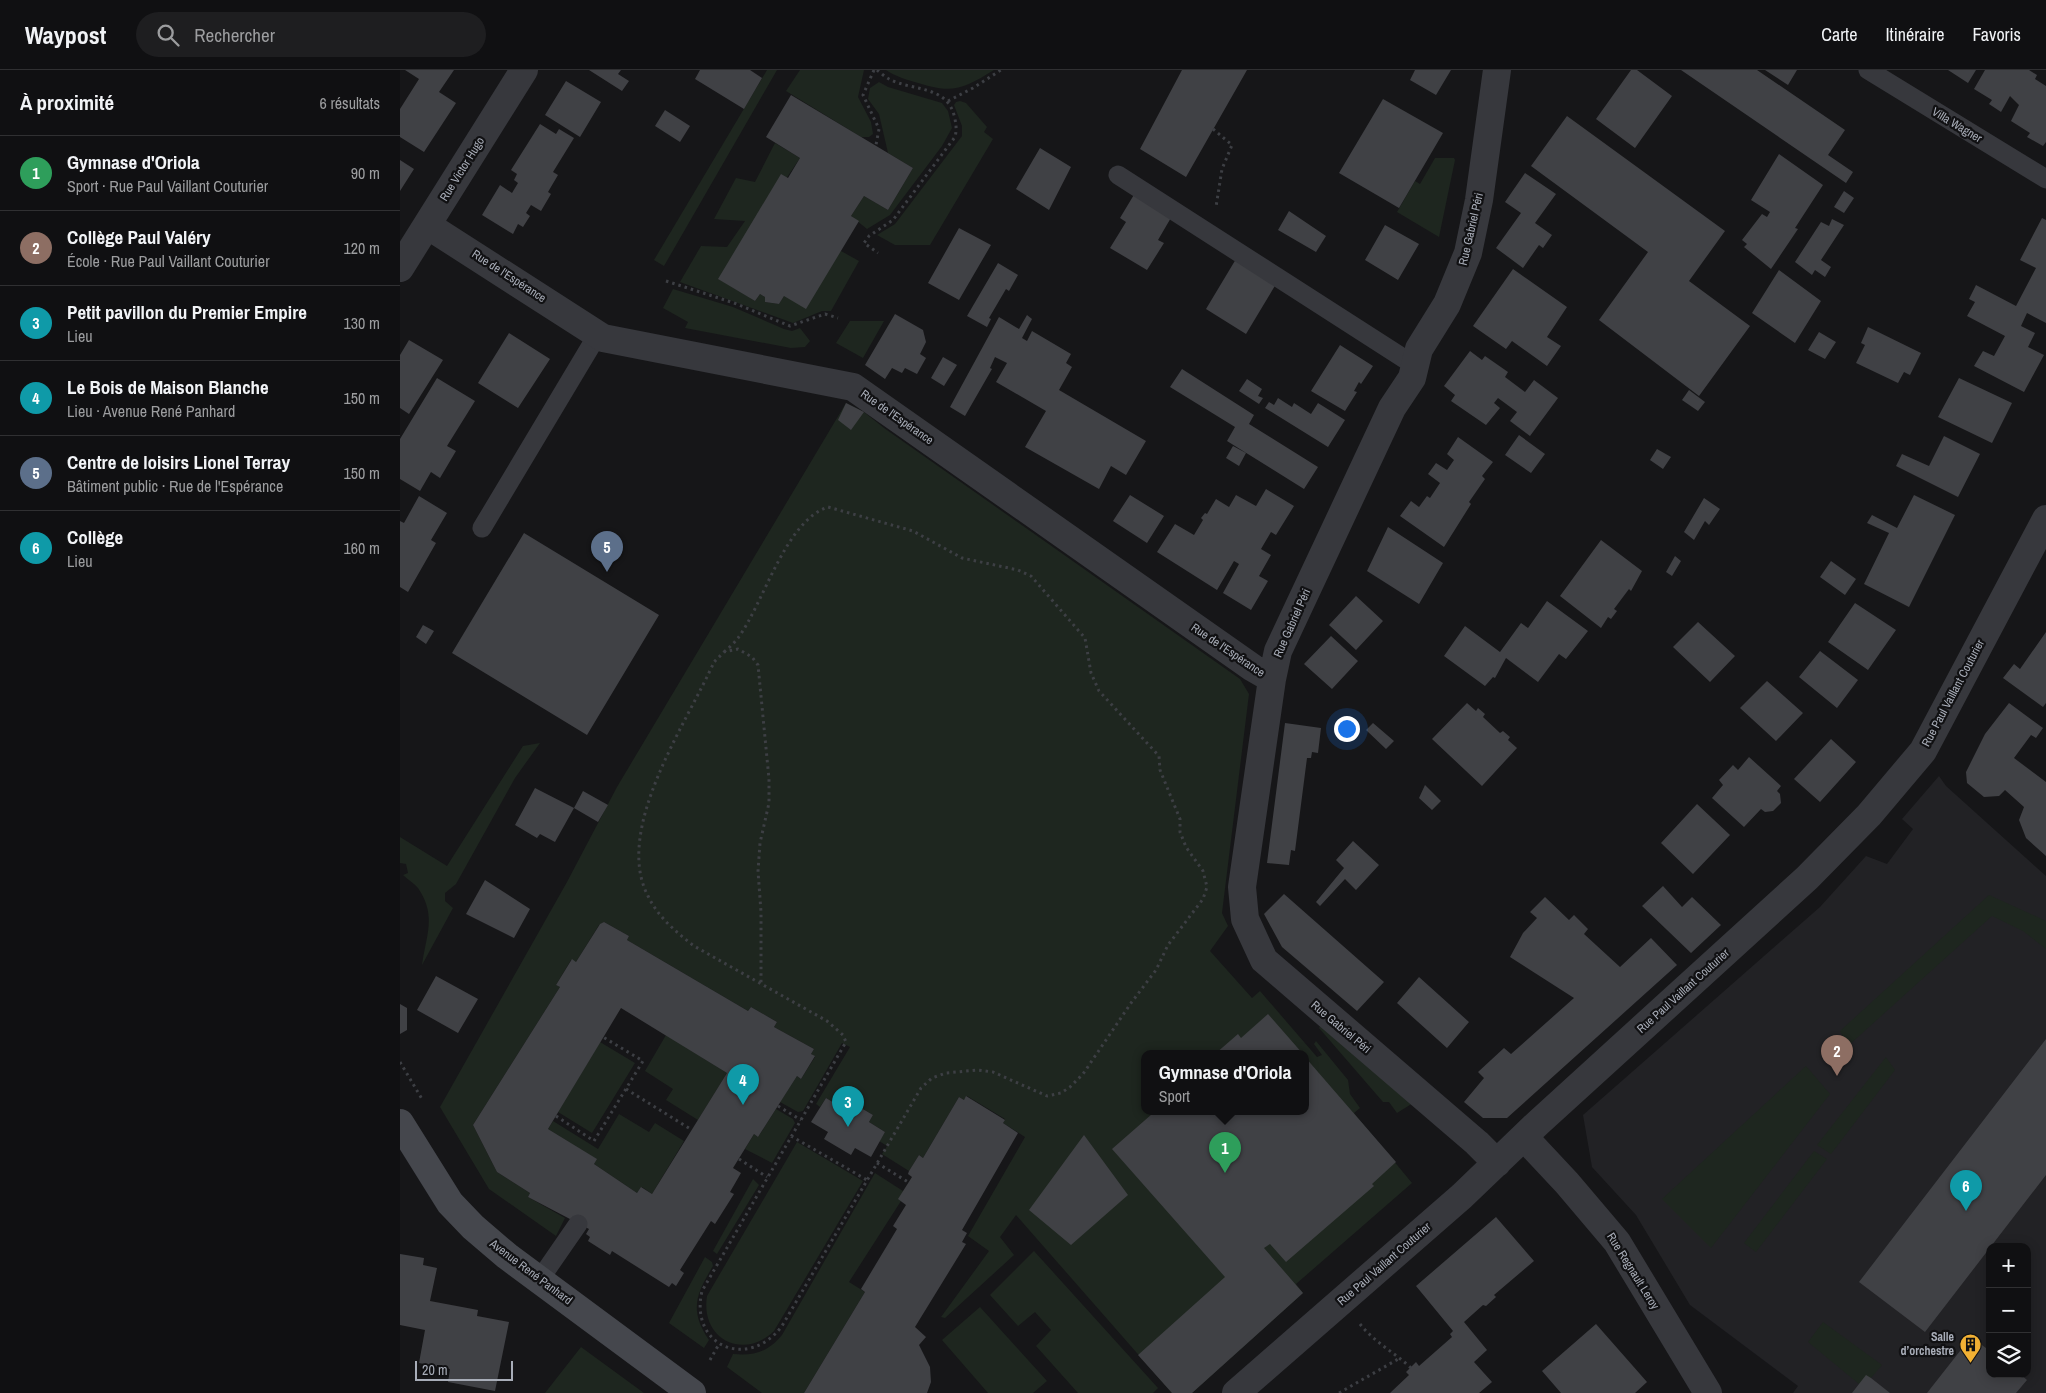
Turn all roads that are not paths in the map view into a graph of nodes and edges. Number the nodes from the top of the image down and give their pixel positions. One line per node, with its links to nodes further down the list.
1 (524, 70): 6 (street, Rue Victor Hugo)
2 (1497, 70): 9 (street, Rue Gabriel Péri)
3 (1868, 70): 5 (lane, Villa Wagner)
4 (1118, 175): 9 (lane)
5 (2046, 179)
6 (427, 225): 7 (street, Rue Victor Hugo); 8 (street, Rue de l'Espérance)
7 (400, 268)
8 (598, 334): 11 (lane); 12 (street, Rue de l'Espérance)
9 (1414, 365): 12 (street, Rue Gabriel Péri)
10 (2046, 519): 14 (street, Rue Paul Vaillant Couturier)
11 (482, 528)
12 (1272, 678): 15 (street, Rue Gabriel Péri)
13 (400, 1123): 17 (main road, Avenue René Panhard)
14 (1524, 1137): 15 (street, Rue Paul Vaillant Couturier); 20 (street, Rue Regnault Leroy)
15 (1497, 1163): 19 (street, Rue Paul Vaillant Couturier)
16 (578, 1224): 17 (lane)
17 (540, 1279): 18 (main road, Avenue René Panhard)
18 (692, 1393)
19 (1236, 1393)
20 (1708, 1393)

